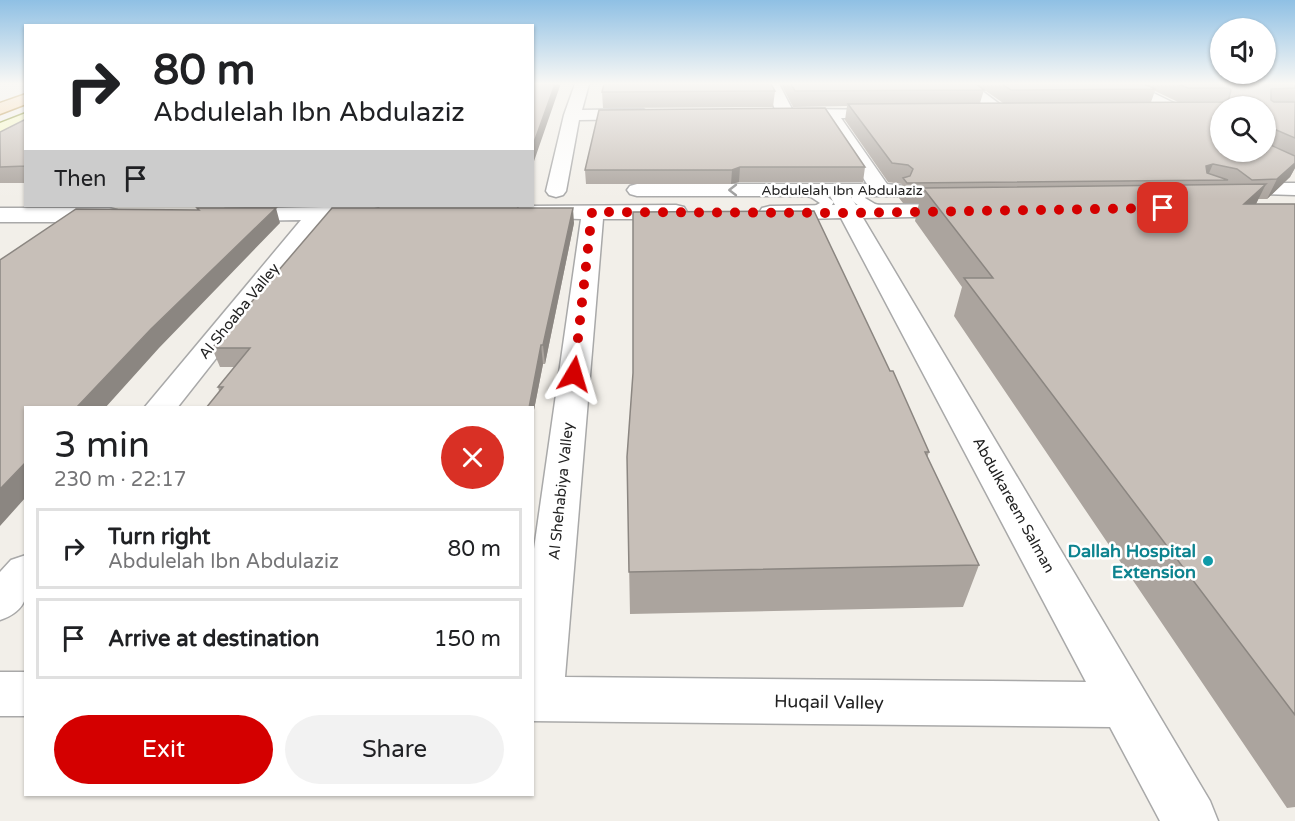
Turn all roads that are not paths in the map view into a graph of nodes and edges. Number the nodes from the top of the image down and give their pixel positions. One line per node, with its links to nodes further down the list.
1 (16, 122): 4 (main road)
2 (570, 122): 8 (street)
3 (832, 122): 10 (street, Abdulkareem Salman)
4 (0, 129)
5 (1295, 189): 11 (street)
6 (915, 190): 10 (street, Abdulelah Ibn Abdulaziz)
7 (534, 191): 8 (street, Abdulelah Ibn Abdulaziz)
8 (556, 191): 9 (street, Abdulelah Ibn Abdulaziz)
9 (595, 198): 10 (street, Abdulelah Ibn Abdulaziz, one-way to 9); 15 (street, Abdulelah Ibn Abdulaziz); 16 (street, Abdulelah Ibn Abdulaziz); 28 (street, Al Shehabiya Valley)
10 (855, 201): 12 (street, Abdulelah Ibn Abdulaziz); 17 (street, Abdulelah Ibn Abdulaziz); 29 (street, Abdulkareem Salman)
11 (1295, 207)
12 (981, 210)
13 (319, 213): 14 (street); 18 (street); 23 (street, Al Shoaba Valley)
14 (390, 213)
15 (509, 213)
16 (695, 213)
17 (752, 213)
18 (216, 214)
19 (0, 215): 21 (street)
20 (135, 215): 21 (street)
21 (66, 216): 22 (street)
22 (38, 235)
23 (162, 406)
24 (24, 573): 25 (street)
25 (0, 602)
26 (0, 694): 27 (street)
27 (24, 694)
28 (535, 699): 29 (street, Huqail Valley)
29 (1125, 705): 30 (street, Abdulkareem Salman)
30 (1190, 821)

